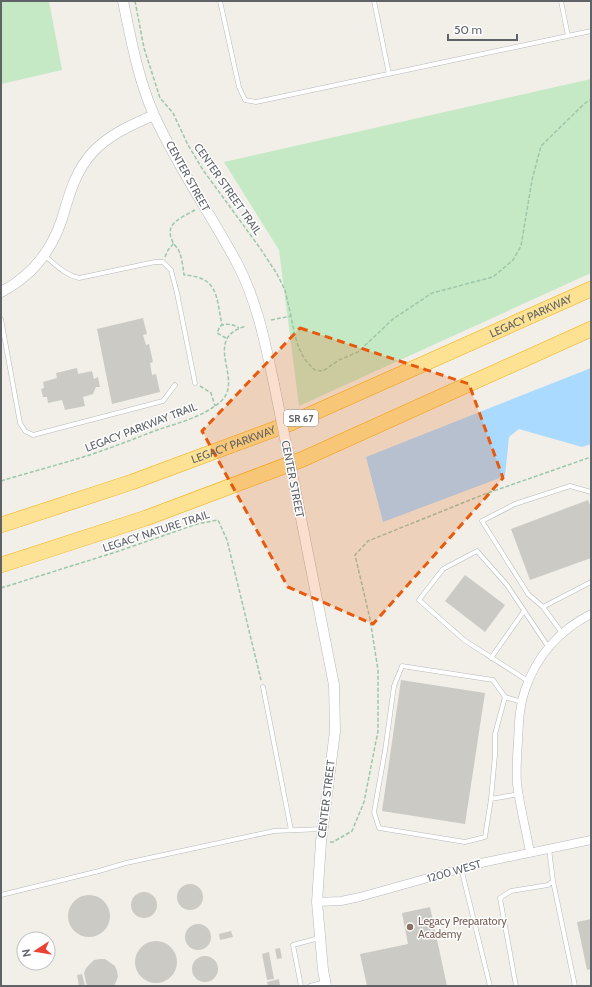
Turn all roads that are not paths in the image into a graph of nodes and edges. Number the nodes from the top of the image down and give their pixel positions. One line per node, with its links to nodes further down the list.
1 (123, 1): 8 (street, CENTER STREET)
2 (220, 1): 7 (lane)
3 (374, 1): 7 (lane)
4 (561, 1): 6 (lane)
5 (591, 31): 6 (lane)
6 (568, 36): 7 (lane)
7 (389, 74)
8 (154, 115): 9 (street); 32 (street, CENTER STREET, bridge)
9 (45, 255): 11 (street); 14 (lane)
10 (591, 289): 17 (highway, LEGACY PARKWAY / SR 67)
11 (1, 292)
12 (1, 319): 15 (lane)
13 (591, 329): 18 (highway)
14 (195, 383)
15 (175, 385)
16 (591, 492): 20 (lane)
17 (1, 525)
18 (1, 565)
19 (591, 582): 20 (lane)
20 (543, 607): 23 (lane)
21 (524, 611): 24 (lane); 25 (lane); 25 (lane)
22 (591, 614): 23 (street)
23 (562, 633): 24 (street)
24 (548, 648): 26 (street)
25 (490, 658): 26 (lane)
26 (529, 681): 29 (street)
27 (263, 687): 33 (lane)
28 (505, 697): 29 (lane); 31 (lane); 31 (lane)
29 (522, 702): 30 (street)
30 (519, 794): 31 (lane); 36 (street)
31 (491, 799)
32 (323, 829): 33 (lane); 40 (street, CENTER STREET)
33 (291, 830): 39 (lane)
34 (591, 840): 35 (street, 1200 WEST)
35 (549, 849): 36 (street, 1200 WEST); 38 (lane)
36 (530, 852): 37 (street, 1200 WEST)
37 (461, 868): 40 (street, 1200 WEST); 45 (lane)
38 (553, 881): 46 (lane); 47 (lane)
39 (1, 895)
40 (317, 902): 41 (street, CENTER STREET)
41 (319, 938): 42 (street, CENTER STREET); 43 (lane)
42 (326, 984): 44 (lane)
43 (302, 986)
44 (310, 986)
45 (490, 986)
46 (516, 986)
47 (575, 986)

